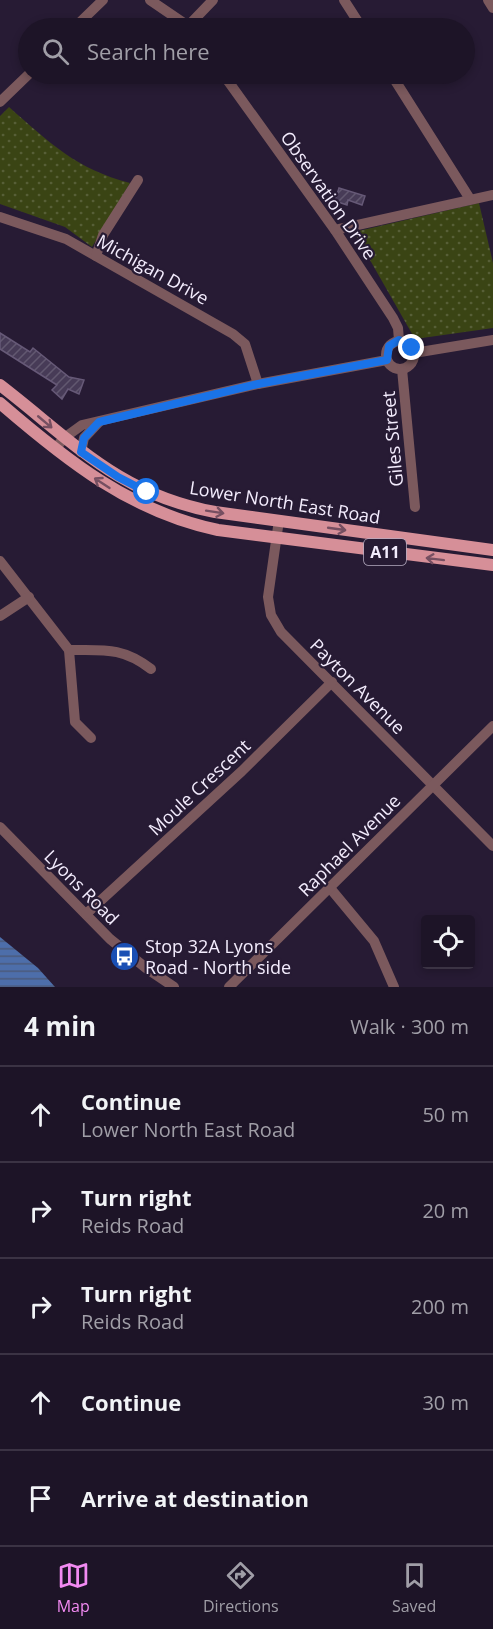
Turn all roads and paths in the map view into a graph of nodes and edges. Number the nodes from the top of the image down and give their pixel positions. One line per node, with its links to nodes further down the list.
1 (103, 0): 7 (street)
2 (150, 0): 8 (street)
3 (213, 0): 9 (street)
4 (344, 0): 10 (street)
5 (488, 0): 6 (street)
6 (493, 8)
7 (84, 18)
8 (177, 18)
9 (198, 18)
10 (356, 18)
11 (19, 84): 14 (street)
12 (230, 84): 19 (street, Observation Drive)
13 (397, 84): 17 (street)
14 (0, 102)
15 (138, 180): 20 (street)
16 (493, 195): 17 (street)
17 (470, 199): 19 (street)
18 (0, 217): 20 (street, Michigan Drive)
19 (334, 230): 21 (street, Observation Drive)
20 (96, 256): 26 (street, Michigan Drive)
21 (399, 340): 23 (street); 24 (street)
22 (493, 340): 23 (street)
23 (414, 353): 25 (street)
24 (387, 360): 25 (street); 26 (street)
25 (402, 369): 33 (street, Giles Street)
26 (258, 384): 29 (street)
27 (0, 385): 30 (main road, Lower North East Road / A11, one-way to 30)
28 (0, 403): 31 (main road, Lower North East Road / A11)
29 (99, 422): 30 (street); 32 (street)
30 (64, 438): 31 (street); 32 (main road, Lower North East Road / A11)
31 (55, 449): 35 (main road, Lower North East Road / A11, one-way to 31)
32 (81, 452): 34 (main road, Lower North East Road / A11, one-way to 34)
33 (415, 507)
34 (279, 520): 35 (street, Payton Avenue); 36 (main road, Lower North East Road / A11, one-way to 36)
35 (276, 537): 38 (main road, Lower North East Road / A11, one-way to 35); 43 (street, Payton Avenue)
36 (493, 550)
37 (0, 561): 39 (street)
38 (493, 566)
39 (29, 597): 40 (street); 41 (street)
40 (0, 616)
41 (69, 650): 42 (street); 45 (street)
42 (152, 669)
43 (332, 682): 46 (street, Payton Avenue); 50 (street, Moule Crescent)
44 (493, 726): 46 (street, Raphael Avenue)
45 (91, 738)
46 (434, 784): 48 (street, Payton Avenue); 49 (street, Raphael Avenue)
47 (0, 828): 50 (street, Lyons Road)
48 (493, 846)
49 (330, 888): 52 (street, Raphael Avenue); 53 (street)
50 (86, 914): 51 (street, Lyons Road)
51 (174, 987)
52 (229, 987)
53 (394, 987)

